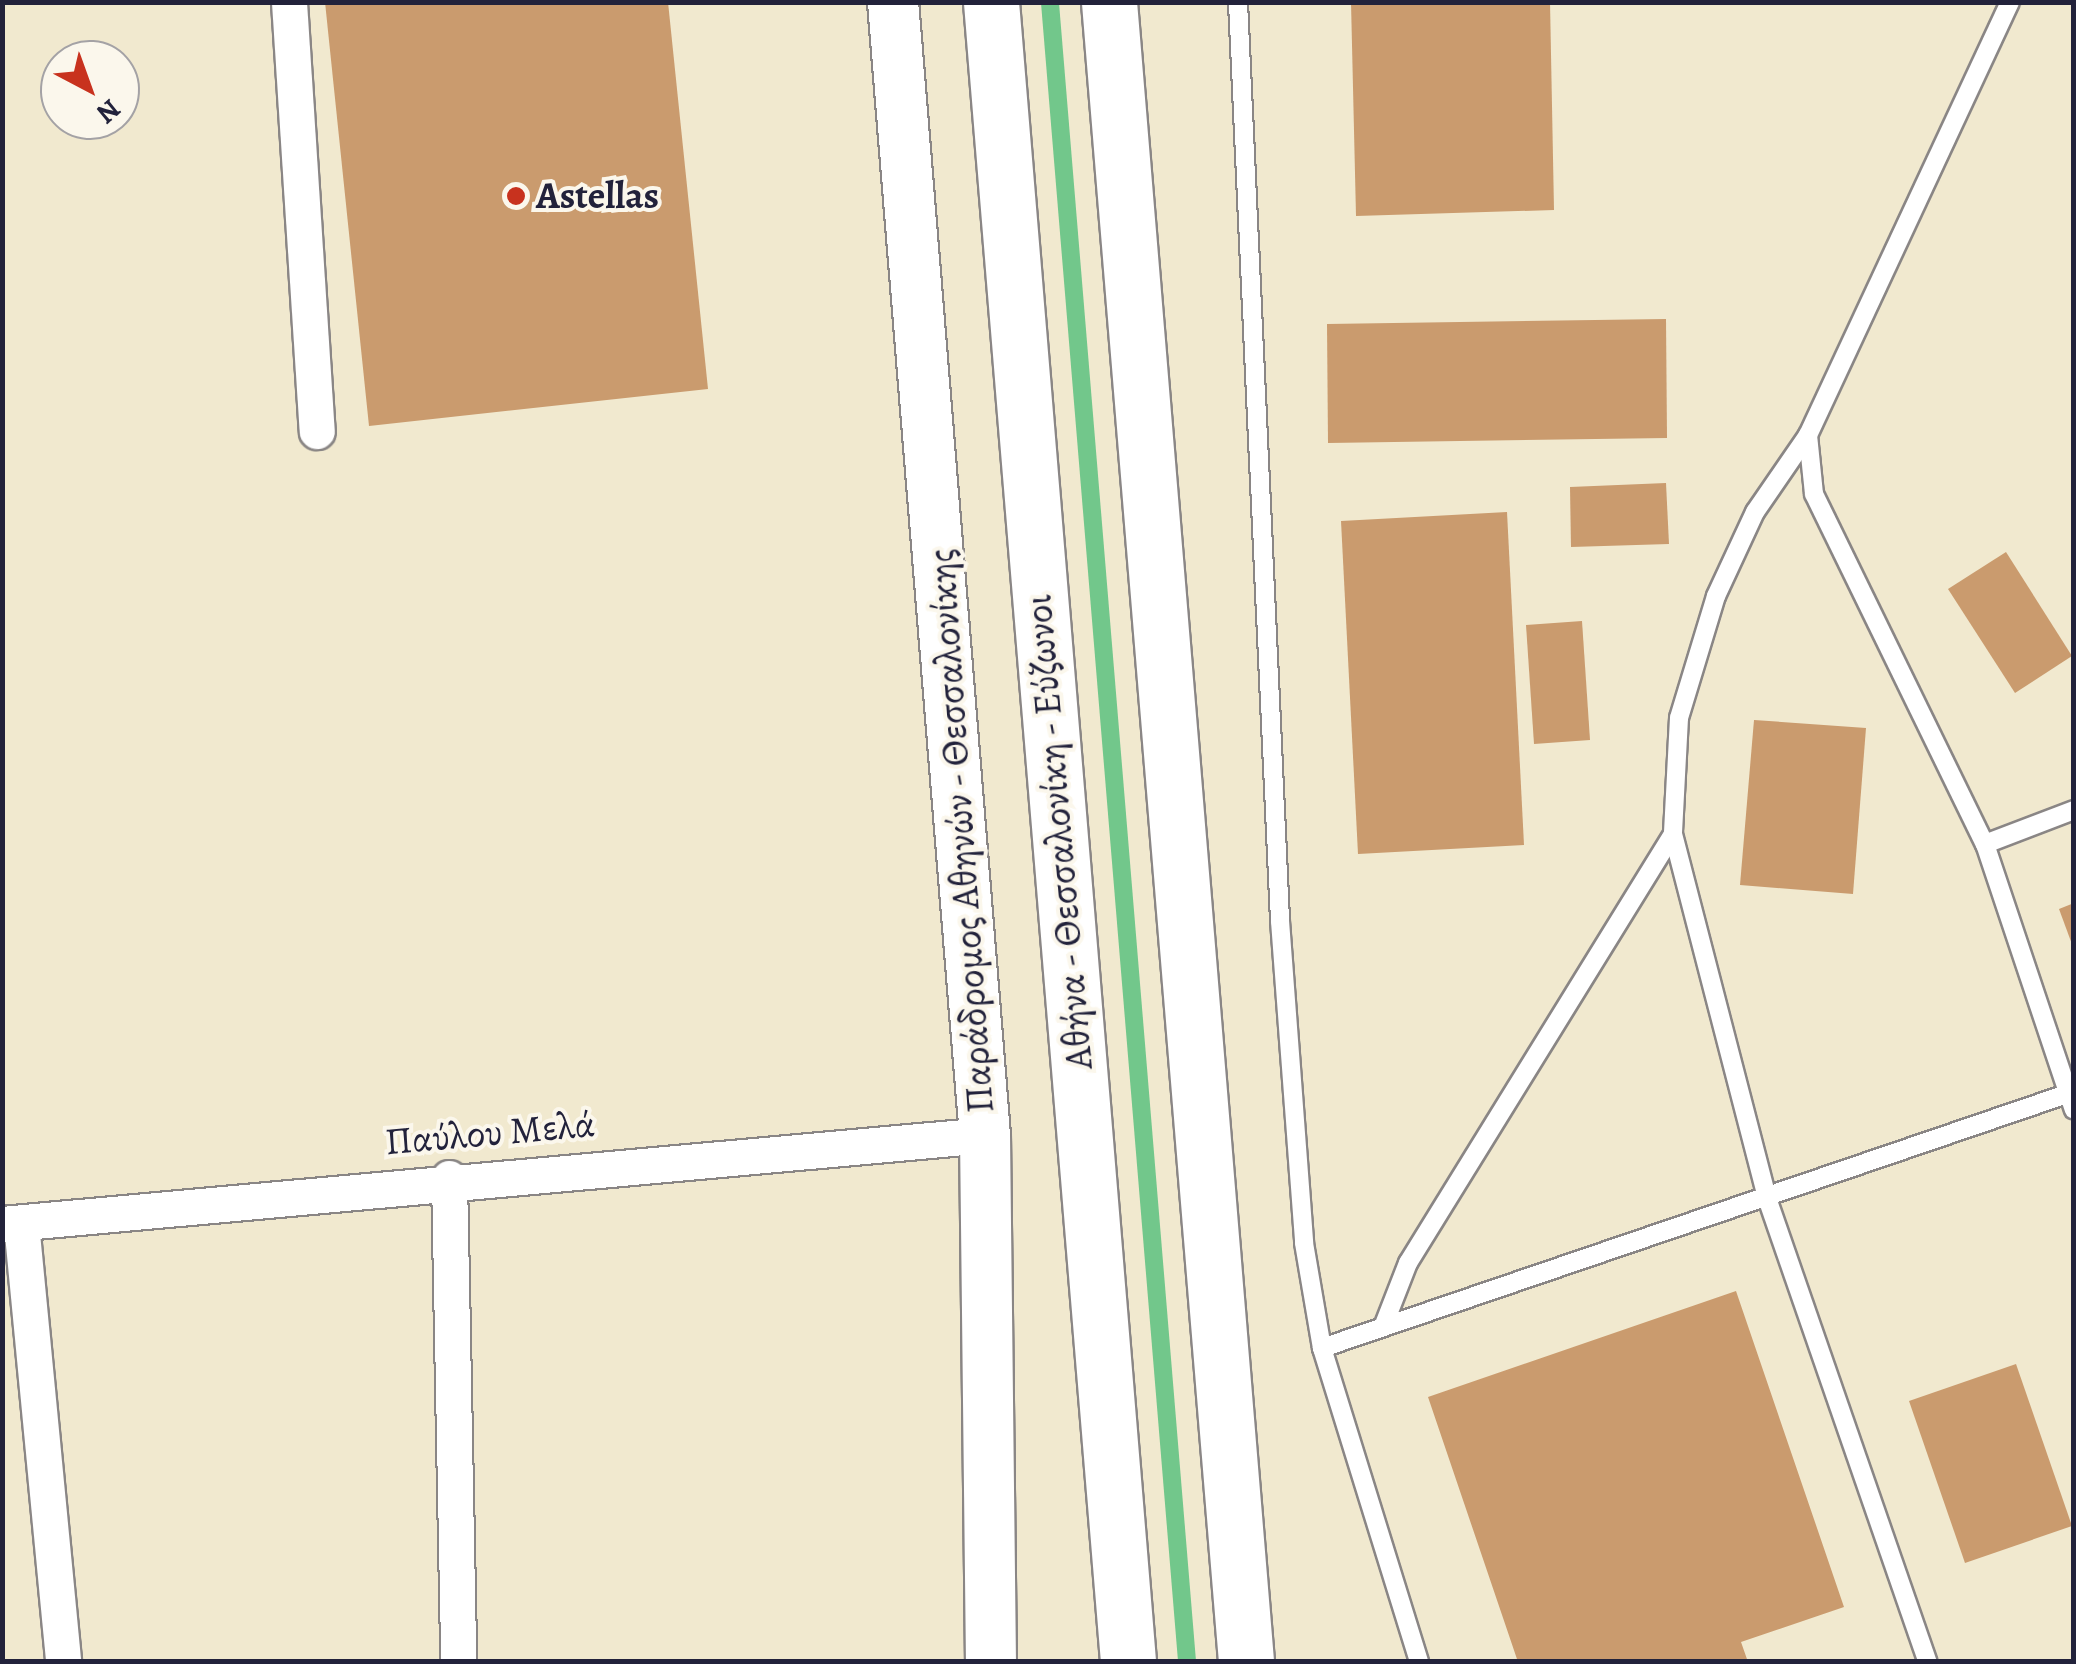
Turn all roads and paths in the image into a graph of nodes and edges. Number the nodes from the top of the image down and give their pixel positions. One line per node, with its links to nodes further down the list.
1 (289, 2): 7 (street)
2 (893, 2): 13 (main road, Παράδρομος Αθηνών - Θεσσαλονίκης)
3 (991, 2): 22 (highway, Αθήνα - Θεσσαλονίκη - Εύζωνοι)
4 (1109, 2): 23 (highway)
5 (1238, 2): 18 (lane)
6 (2010, 2): 8 (lane)
7 (316, 431)
8 (1808, 434): 10 (lane); 11 (lane)
9 (2074, 810): 11 (lane)
10 (1673, 834): 15 (lane); 17 (lane)
11 (1985, 844): 12 (lane)
12 (2070, 1102): 15 (lane)
13 (985, 1136): 14 (street, Παύλου Μελά); 21 (main road, Παράδρομος Αθηνών - Θεσσαλονίκης)
14 (449, 1178): 16 (street, Παύλου Μελά); 20 (street)
15 (1768, 1201): 17 (lane); 25 (lane)
16 (12, 1223): 19 (street)
17 (1383, 1328): 18 (lane)
18 (1322, 1348): 24 (lane)
19 (63, 1662)
20 (458, 1662)
21 (991, 1662)
22 (1128, 1662)
23 (1246, 1662)
24 (1419, 1662)
25 (1928, 1662)

